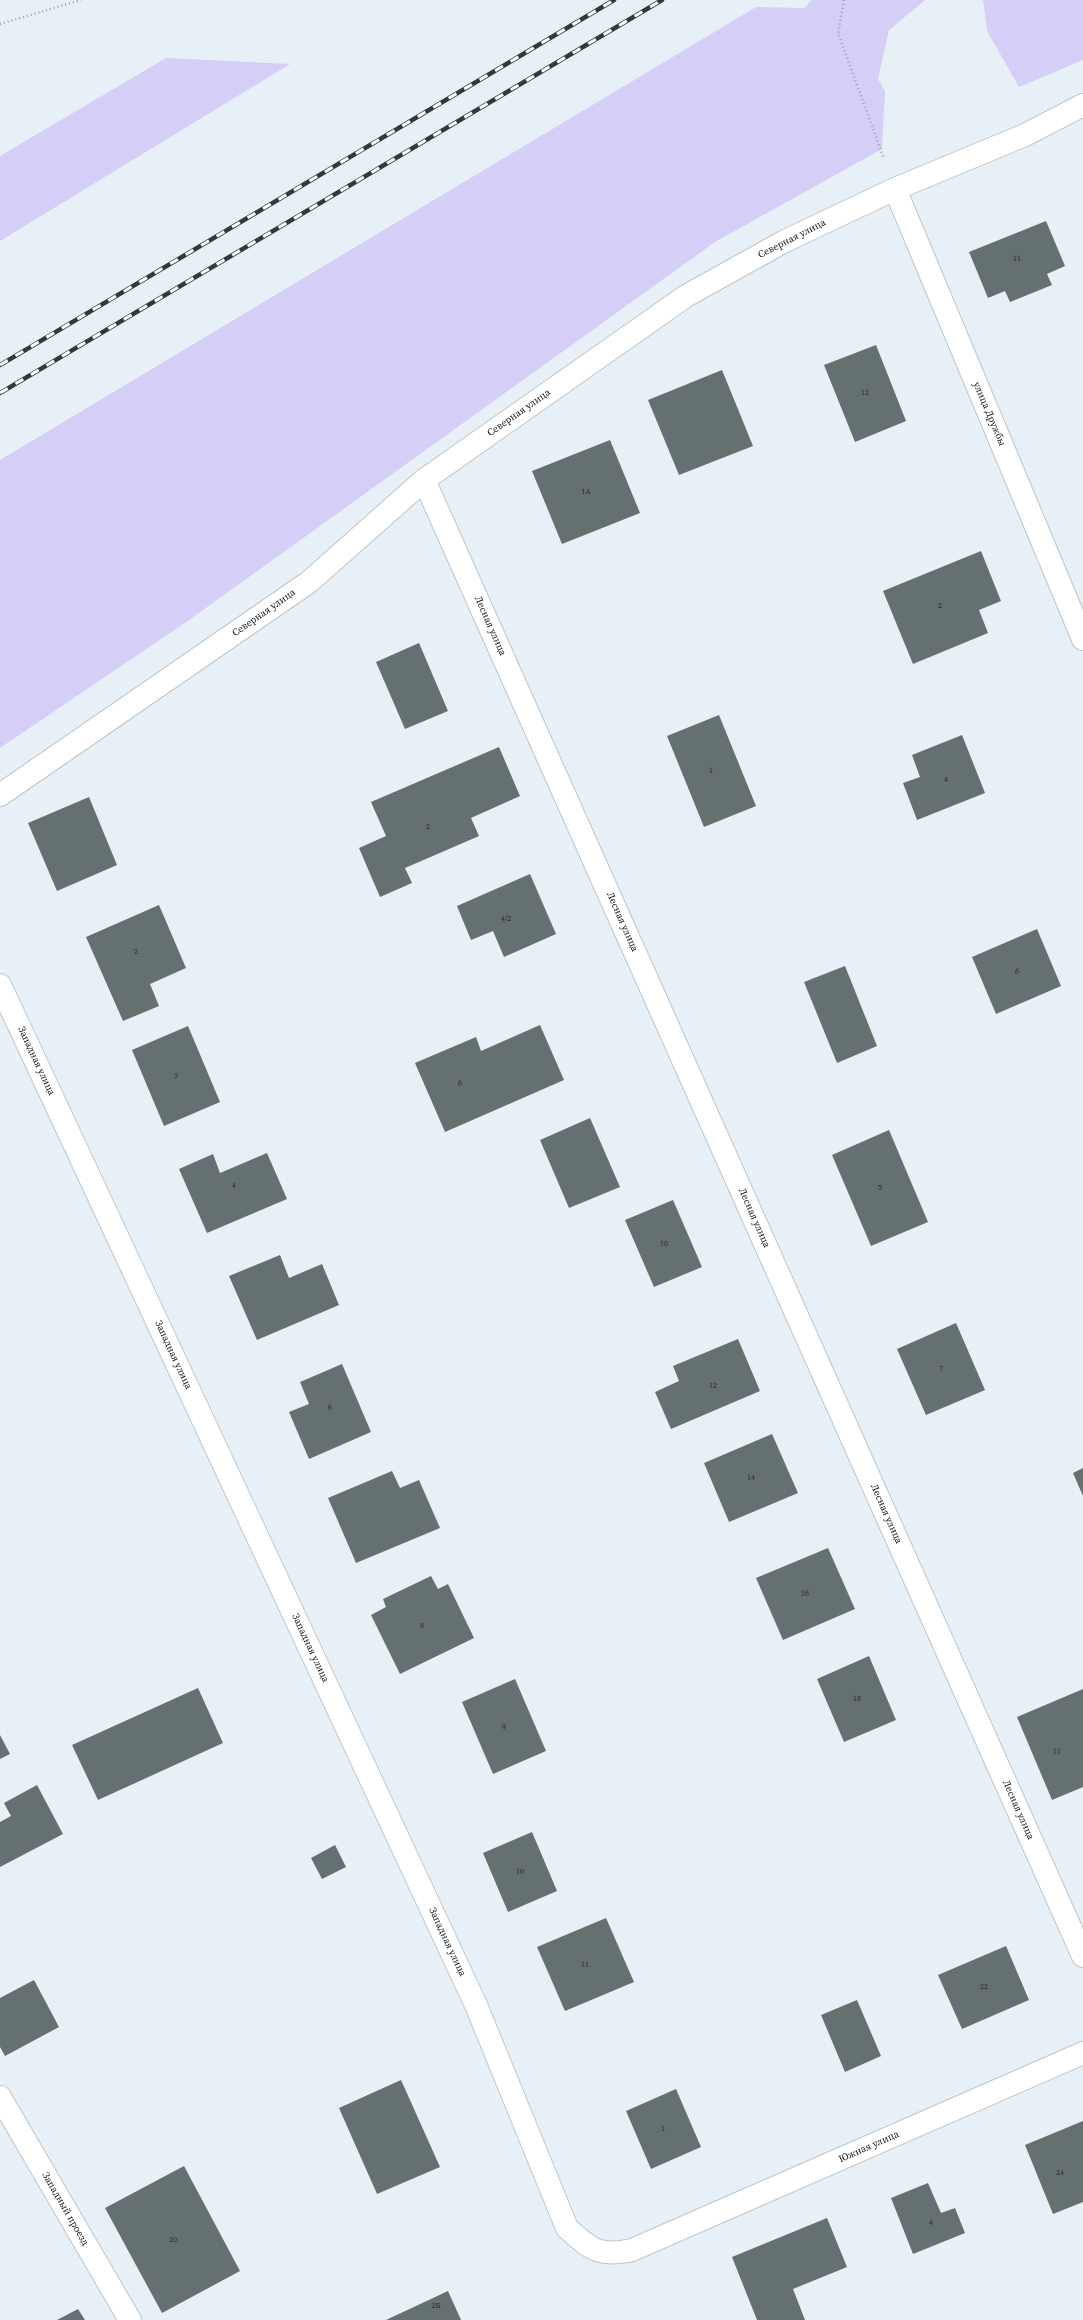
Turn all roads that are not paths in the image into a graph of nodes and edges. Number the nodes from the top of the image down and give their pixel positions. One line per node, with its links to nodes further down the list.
1 (1083, 105): 2 (street, Северная улица)
2 (895, 189): 3 (street, Северная улица); 4 (street, улица Дружбы)
3 (424, 480): 5 (street, Северная улица); 7 (street, Лесная улица)
4 (1083, 639)
5 (0, 796)
6 (0, 985): 10 (street, Западная улица)
7 (1083, 1956)
8 (1083, 2053): 10 (street, Южная улица)
9 (0, 2098): 11 (street, Западный проезд)
10 (654, 2240)
11 (130, 2320)

